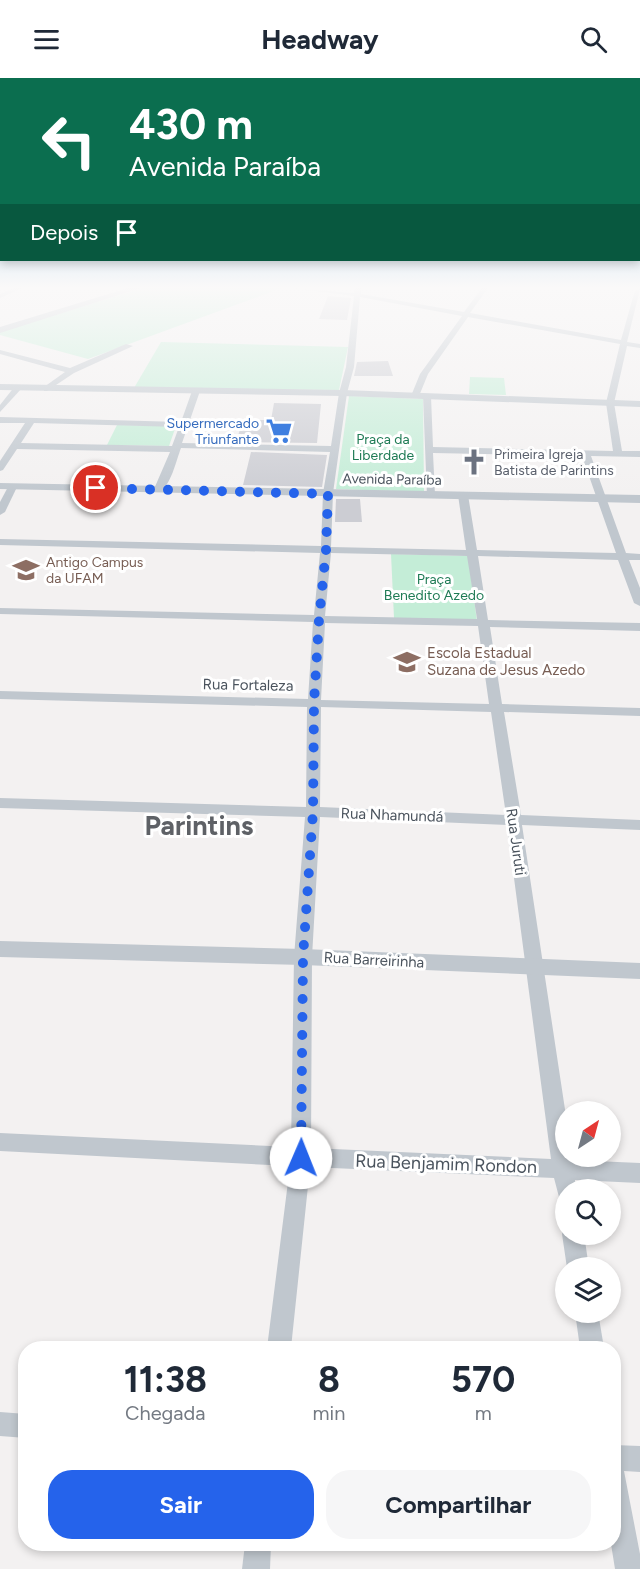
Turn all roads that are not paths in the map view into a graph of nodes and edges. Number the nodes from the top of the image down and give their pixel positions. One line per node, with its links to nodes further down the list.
1 (21, 358): 6 (street)
2 (102, 358): 6 (street)
3 (351, 358): 11 (street)
4 (436, 358): 12 (street)
5 (620, 358): 14 (street)
6 (71, 371): 9 (street)
7 (0, 387): 8 (street)
8 (18, 388): 9 (street); 16 (street)
9 (47, 389): 10 (street)
10 (196, 391): 11 (street); 19 (street)
11 (343, 393): 12 (street); 22 (street)
12 (415, 396): 13 (street)
13 (427, 396): 14 (street); 23 (street)
14 (610, 403): 15 (street); 25 (street)
15 (640, 404)
16 (0, 410)
17 (0, 420): 18 (street)
18 (31, 421): 19 (street); 20 (street)
19 (183, 425): 21 (street)
20 (15, 446): 21 (street); 27 (street)
21 (176, 447): 22 (street); 29 (street)
22 (334, 449): 30 (street)
23 (429, 450): 24 (street); 31 (street)
24 (586, 453): 25 (street); 33 (street)
25 (618, 453): 26 (street)
26 (640, 454)
27 (0, 468)
28 (6, 487): 29 (street, Avenida Paraíba); 35 (street)
29 (159, 489): 30 (street, Avenida Paraíba)
30 (328, 494): 31 (street, Avenida Paraíba); 37 (street)
31 (430, 495): 32 (street, Avenida Paraíba)
32 (463, 495): 33 (street, Avenida Paraíba); 38 (street, Rua Juruti)
33 (600, 498): 34 (street, Avenida Paraíba); 39 (street)
34 (640, 499)
35 (0, 512)
36 (0, 542): 37 (street)
37 (326, 550): 38 (street); 43 (street)
38 (471, 552): 39 (street); 44 (street, Rua Juruti)
39 (624, 556): 40 (street); 41 (street)
40 (640, 557)
41 (640, 603)
42 (0, 611): 43 (street)
43 (319, 620): 44 (street); 47 (street)
44 (483, 623): 45 (street); 48 (street, Rua Juruti)
45 (640, 627)
46 (0, 695): 47 (street, Rua Fortaleza)
47 (314, 703): 48 (street, Rua Fortaleza); 51 (street)
48 (495, 709): 49 (street, Rua Fortaleza); 52 (street, Rua Juruti)
49 (640, 712)
50 (0, 803): 51 (street, Rua Nhamundá)
51 (313, 812): 52 (street, Rua Nhamundá); 55 (street)
52 (514, 819): 53 (street, Rua Nhamundá); 56 (street, Rua Juruti)
53 (640, 825)
54 (0, 949): 55 (street, Rua Barreirinha)
55 (303, 957): 56 (street, Rua Barreirinha); 59 (street)
56 (533, 967): 57 (street, Rua Barreirinha); 60 (street, Rua Juruti)
57 (640, 971)
58 (0, 1142): 59 (street, Rua Benjamim Rondon)
59 (301, 1158): 60 (street, Rua Benjamim Rondon); 64 (street)
60 (562, 1169): 61 (street, Rua Benjamim Rondon); 62 (street, Rua Juruti)
61 (640, 1173)
62 (564, 1179)
63 (588, 1323): 65 (street)
64 (280, 1341)
65 (591, 1341)
66 (0, 1424): 67 (street)
67 (18, 1425)
68 (621, 1458): 69 (street)
69 (640, 1459)
70 (621, 1521): 73 (street)
71 (257, 1551): 72 (street)
72 (256, 1569)
73 (629, 1569)

